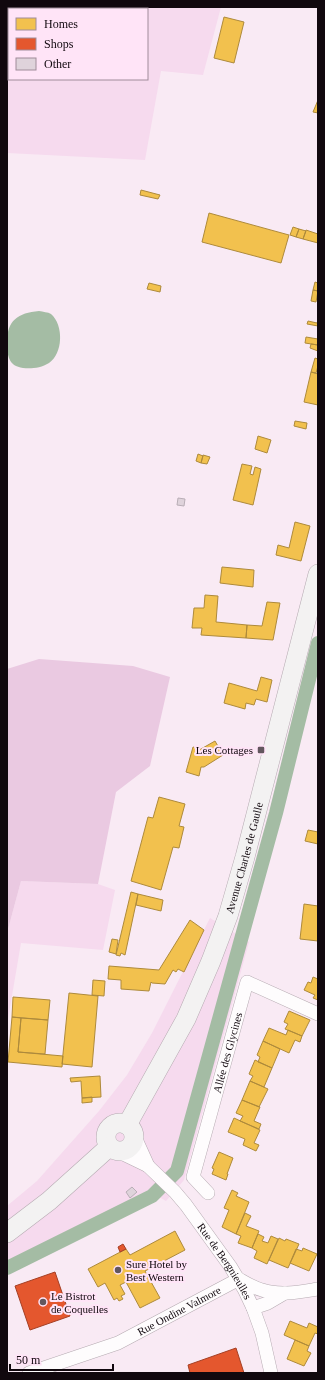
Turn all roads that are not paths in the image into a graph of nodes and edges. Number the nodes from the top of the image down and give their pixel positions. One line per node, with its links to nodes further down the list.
1 (317, 584): 3 (main road, Avenue Charles de Gaulle)
2 (318, 1014): 6 (street, Allée des Glycines)
3 (130, 1130): 4 (main road, Avenue Charles de Gaulle); 4 (main road); 5 (street, Rue de Bergnieulles)
4 (114, 1149): 5 (street, Rue de Bergnieulles); 7 (main road, Avenue Charles de Gaulle)
5 (153, 1170): 8 (street, Rue de Bergnieulles)
6 (208, 1193)
7 (7, 1233)
8 (239, 1279): 10 (street); 11 (street, Rue de Bergnieulles); 12 (street, Rue Ondine Valmore)
9 (318, 1290): 10 (street)
10 (285, 1293): 11 (street)
11 (253, 1308): 13 (street, Rue de Bergnieulles)
12 (29, 1373)
13 (271, 1373)

